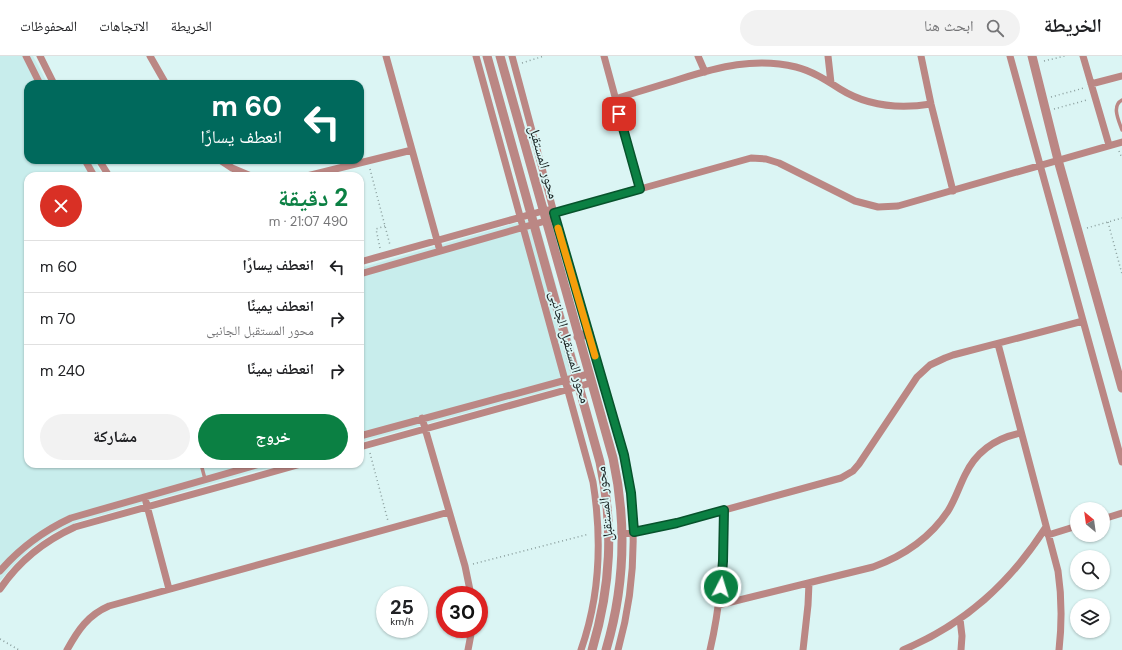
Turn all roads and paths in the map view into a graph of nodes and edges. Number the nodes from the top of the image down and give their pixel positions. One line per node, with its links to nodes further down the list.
1 (26, 56): 21 (street)
2 (40, 56): 22 (street)
3 (150, 56): 23 (street)
4 (386, 56): 35 (street)
5 (476, 56): 49 (street, محور المستقبل الجانبى)
6 (487, 56): 48 (street, محور المستقبل)
7 (500, 56): 46 (street, محور المستقبل)
8 (512, 56): 18 (street, محور المستقبل الجانبى)
9 (544, 56): 18 (path)
10 (604, 56): 27 (street)
11 (698, 56): 19 (street)
12 (828, 56): 24 (street)
13 (921, 56): 30 (street)
14 (1010, 56): 41 (street)
15 (1065, 56): 17 (path)
16 (1083, 56): 25 (street)
17 (1032, 60): 28 (street)
18 (514, 66): 47 (street, محور المستقبل الجانبى)
19 (705, 72): 24 (street); 27 (street)
20 (1122, 76): 25 (street)
21 (38, 80)
22 (52, 80)
23 (164, 80)
24 (831, 83): 30 (street)
25 (1091, 85): 26 (street); 28 (path)
26 (1095, 98): 31 (path); 34 (street)
27 (615, 99): 44 (street)
28 (1042, 99): 31 (street)
29 (1122, 100): 32 (lane)
30 (931, 104): 45 (street)
31 (1046, 112): 36 (street)
32 (1122, 130)
33 (1122, 142): 34 (street)
34 (1109, 146): 36 (street)
35 (412, 150): 37 (street); 57 (street)
36 (1058, 160): 41 (street); 56 (street)
37 (368, 161): 38 (street); 53 (path)
38 (364, 162)
39 (226, 164): 42 (street)
40 (356, 164): 43 (street)
41 (1040, 166): 45 (street); 64 (street)
42 (242, 172)
43 (323, 172)
44 (640, 189): 45 (street); 47 (street)
45 (953, 190)
46 (543, 211): 47 (street); 48 (street); 51 (street, محور المستقبل)
47 (554, 213): 51 (street); 65 (street, محور المستقبل الجانبى)
48 (531, 214): 49 (street); 54 (street, محور المستقبل)
49 (520, 217): 55 (street, محور المستقبل الجانبى); 57 (street)
50 (1122, 218): 52 (path)
51 (546, 222): 54 (street); 66 (street, محور المستقبل)
52 (1108, 222): 56 (path); 63 (path)
53 (385, 226): 59 (path); 60 (path)
54 (534, 226): 55 (street); 70 (street, محور المستقبل)
55 (524, 228): 58 (street); 69 (street, محور المستقبل الجانبى)
56 (1078, 230): 71 (street)
57 (437, 240): 58 (street); 59 (street)
58 (440, 252): 62 (street)
59 (392, 253): 60 (street)
60 (382, 255): 61 (street)
61 (364, 261)
62 (364, 273)
63 (1122, 274)
64 (1083, 321): 67 (street); 78 (street)
65 (589, 333): 66 (street); 93 (street, محور المستقبل الجانبى)
66 (578, 337): 68 (street, محور المستقبل)
67 (998, 344): 75 (street); 85 (street)
68 (590, 378): 70 (street); 94 (street, محور المستقبل)
69 (566, 380): 70 (street); 72 (street, محور المستقبل الجانبى); 73 (street)
70 (577, 382): 72 (street); 110 (street, محور المستقبل)
71 (1122, 388)
72 (568, 389): 74 (street); 92 (street, محور المستقبل الجانبى)
73 (422, 418): 74 (street); 76 (street)
74 (426, 429): 77 (street); 86 (street)
75 (1021, 433): 89 (street); 98 (street)
76 (364, 435)
77 (364, 446): 90 (path)
78 (1122, 462)
79 (202, 468): 82 (lane)
80 (245, 468): 82 (street)
81 (287, 468): 84 (street)
82 (205, 479): 83 (street)
83 (145, 496): 84 (street); 97 (street)
84 (148, 507): 100 (street); 101 (street)
85 (724, 510): 93 (street); 102 (street)
86 (449, 512): 90 (street); 96 (street)
87 (1122, 513): 88 (street)
88 (1110, 516)
89 (1046, 527): 95 (street); 103 (street)
90 (391, 528): 101 (street)
91 (1070, 528): 95 (street)
92 (598, 531): 96 (path); 109 (street, محور المستقبل الجانبى)
93 (634, 532): 94 (street); 112 (street, محور المستقبل الجانبى)
94 (623, 534): 111 (street, محور المستقبل)
95 (1048, 535): 117 (street)
96 (465, 566): 99 (street)
97 (0, 571)
98 (809, 583): 102 (street); 114 (street)
99 (469, 586)
100 (0, 589)
101 (169, 589): 107 (street)
102 (719, 605): 113 (street)
103 (960, 619): 115 (street); 116 (street)
104 (470, 638): 108 (street)
105 (0, 639): 106 (path)
106 (19, 650)
107 (67, 650)
108 (468, 650)
109 (580, 650)
110 (592, 650)
111 (606, 650)
112 (618, 650)
113 (710, 650)
114 (802, 650)
115 (903, 650)
116 (961, 650)
117 (1059, 650)

